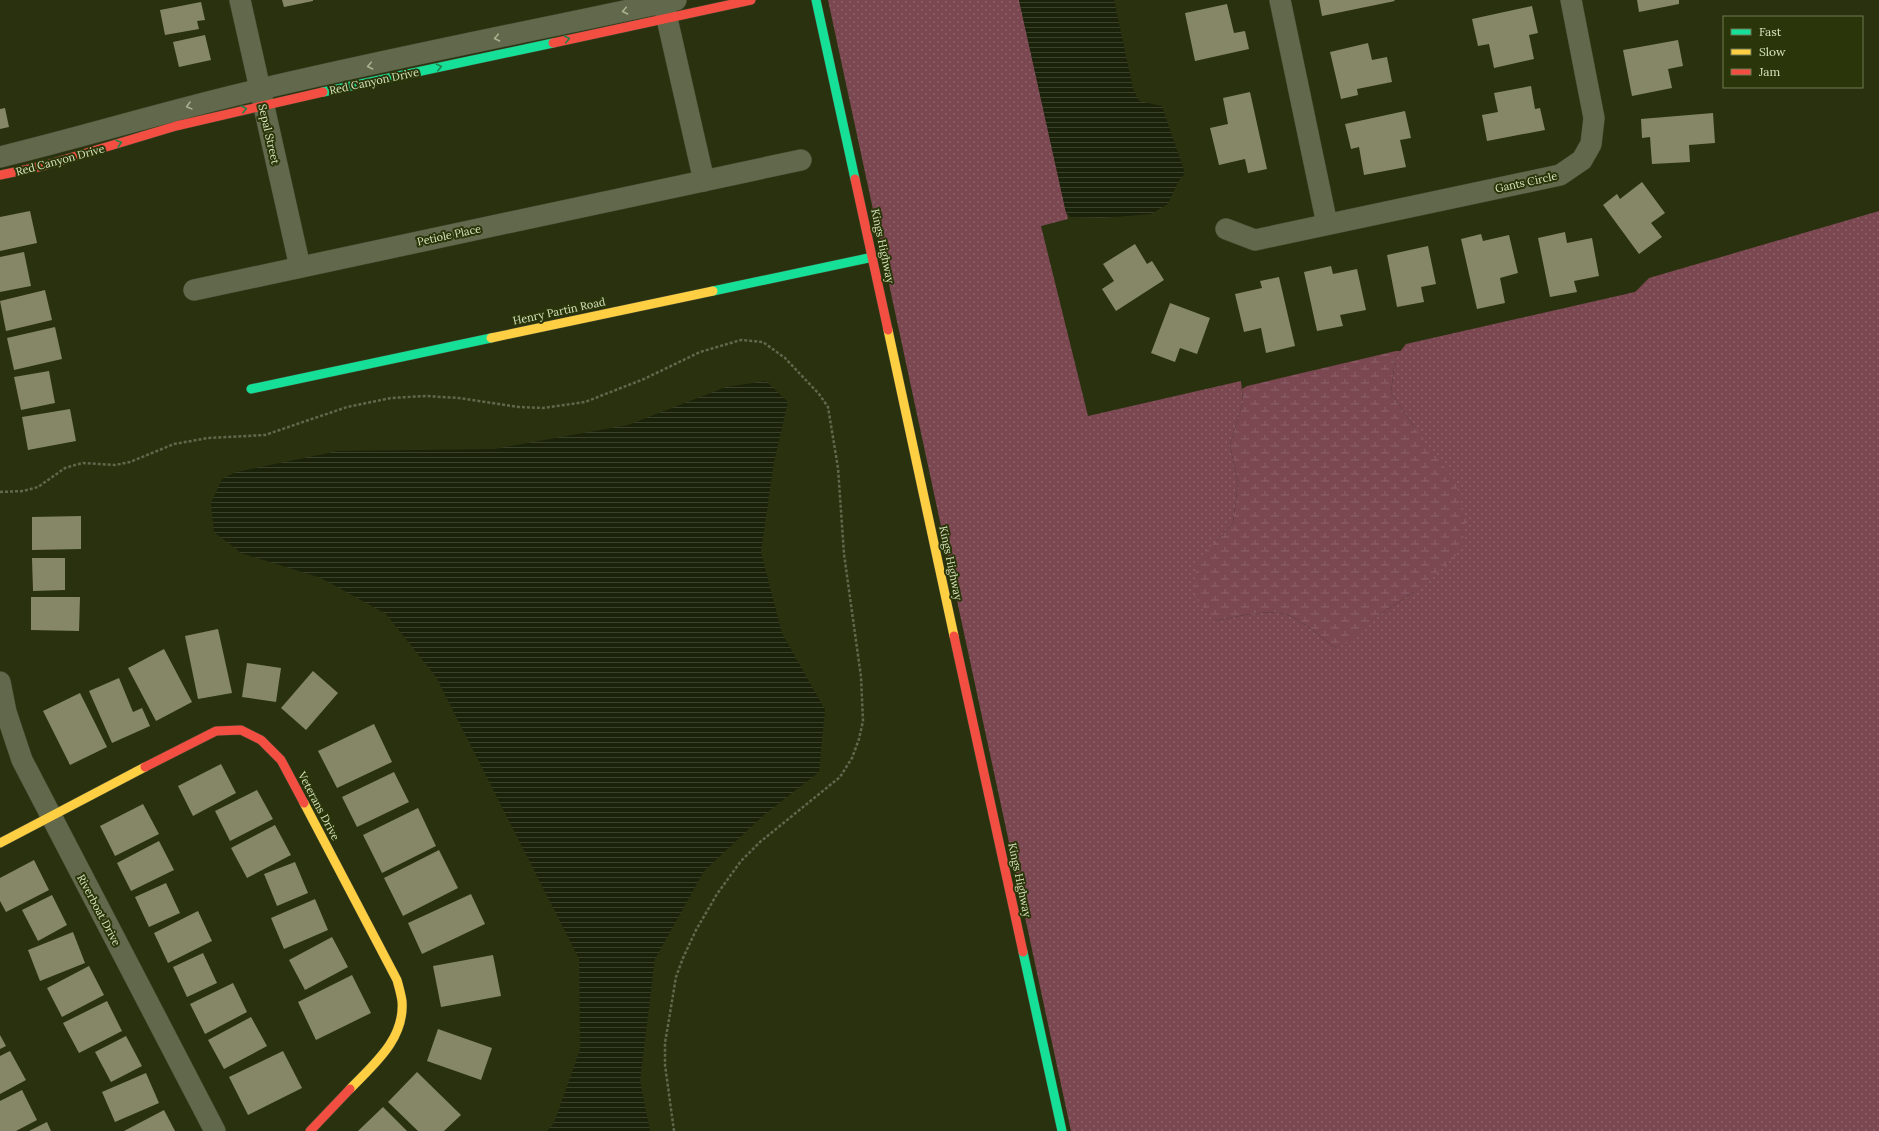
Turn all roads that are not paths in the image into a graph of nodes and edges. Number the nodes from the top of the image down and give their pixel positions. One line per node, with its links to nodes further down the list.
1 (240, 0): 7 (street, Sepal Street)
2 (751, 0): 6 (street, Red Canyon Drive)
3 (816, 0): 14 (street, Kings Highway)
4 (1280, 0): 12 (street)
5 (1571, 0): 12 (street, Gants Circle)
6 (667, 6): 7 (street, Red Canyon Drive); 11 (street)
7 (261, 97): 8 (street, Red Canyon Drive, one-way to 8); 10 (street, Red Canyon Drive, one-way to 7); 15 (street, Sepal Street)
8 (0, 157)
9 (801, 160): 11 (street, Petiole Place)
10 (0, 175)
11 (704, 181): 15 (street, Petiole Place)
12 (1327, 224): 13 (street, Gants Circle)
13 (1226, 229)
14 (873, 257): 17 (street, Henry Partin Road); 23 (street, Kings Highway)
15 (300, 267): 16 (street, Petiole Place)
16 (194, 290)
17 (251, 389)
18 (0, 682): 19 (street, Riverboat Drive)
19 (51, 817): 20 (street, Veterans Drive); 21 (street, Riverboat Drive); 22 (street, Veterans Drive)
20 (0, 843)
21 (215, 1131)
22 (310, 1131)
23 (1062, 1131)

